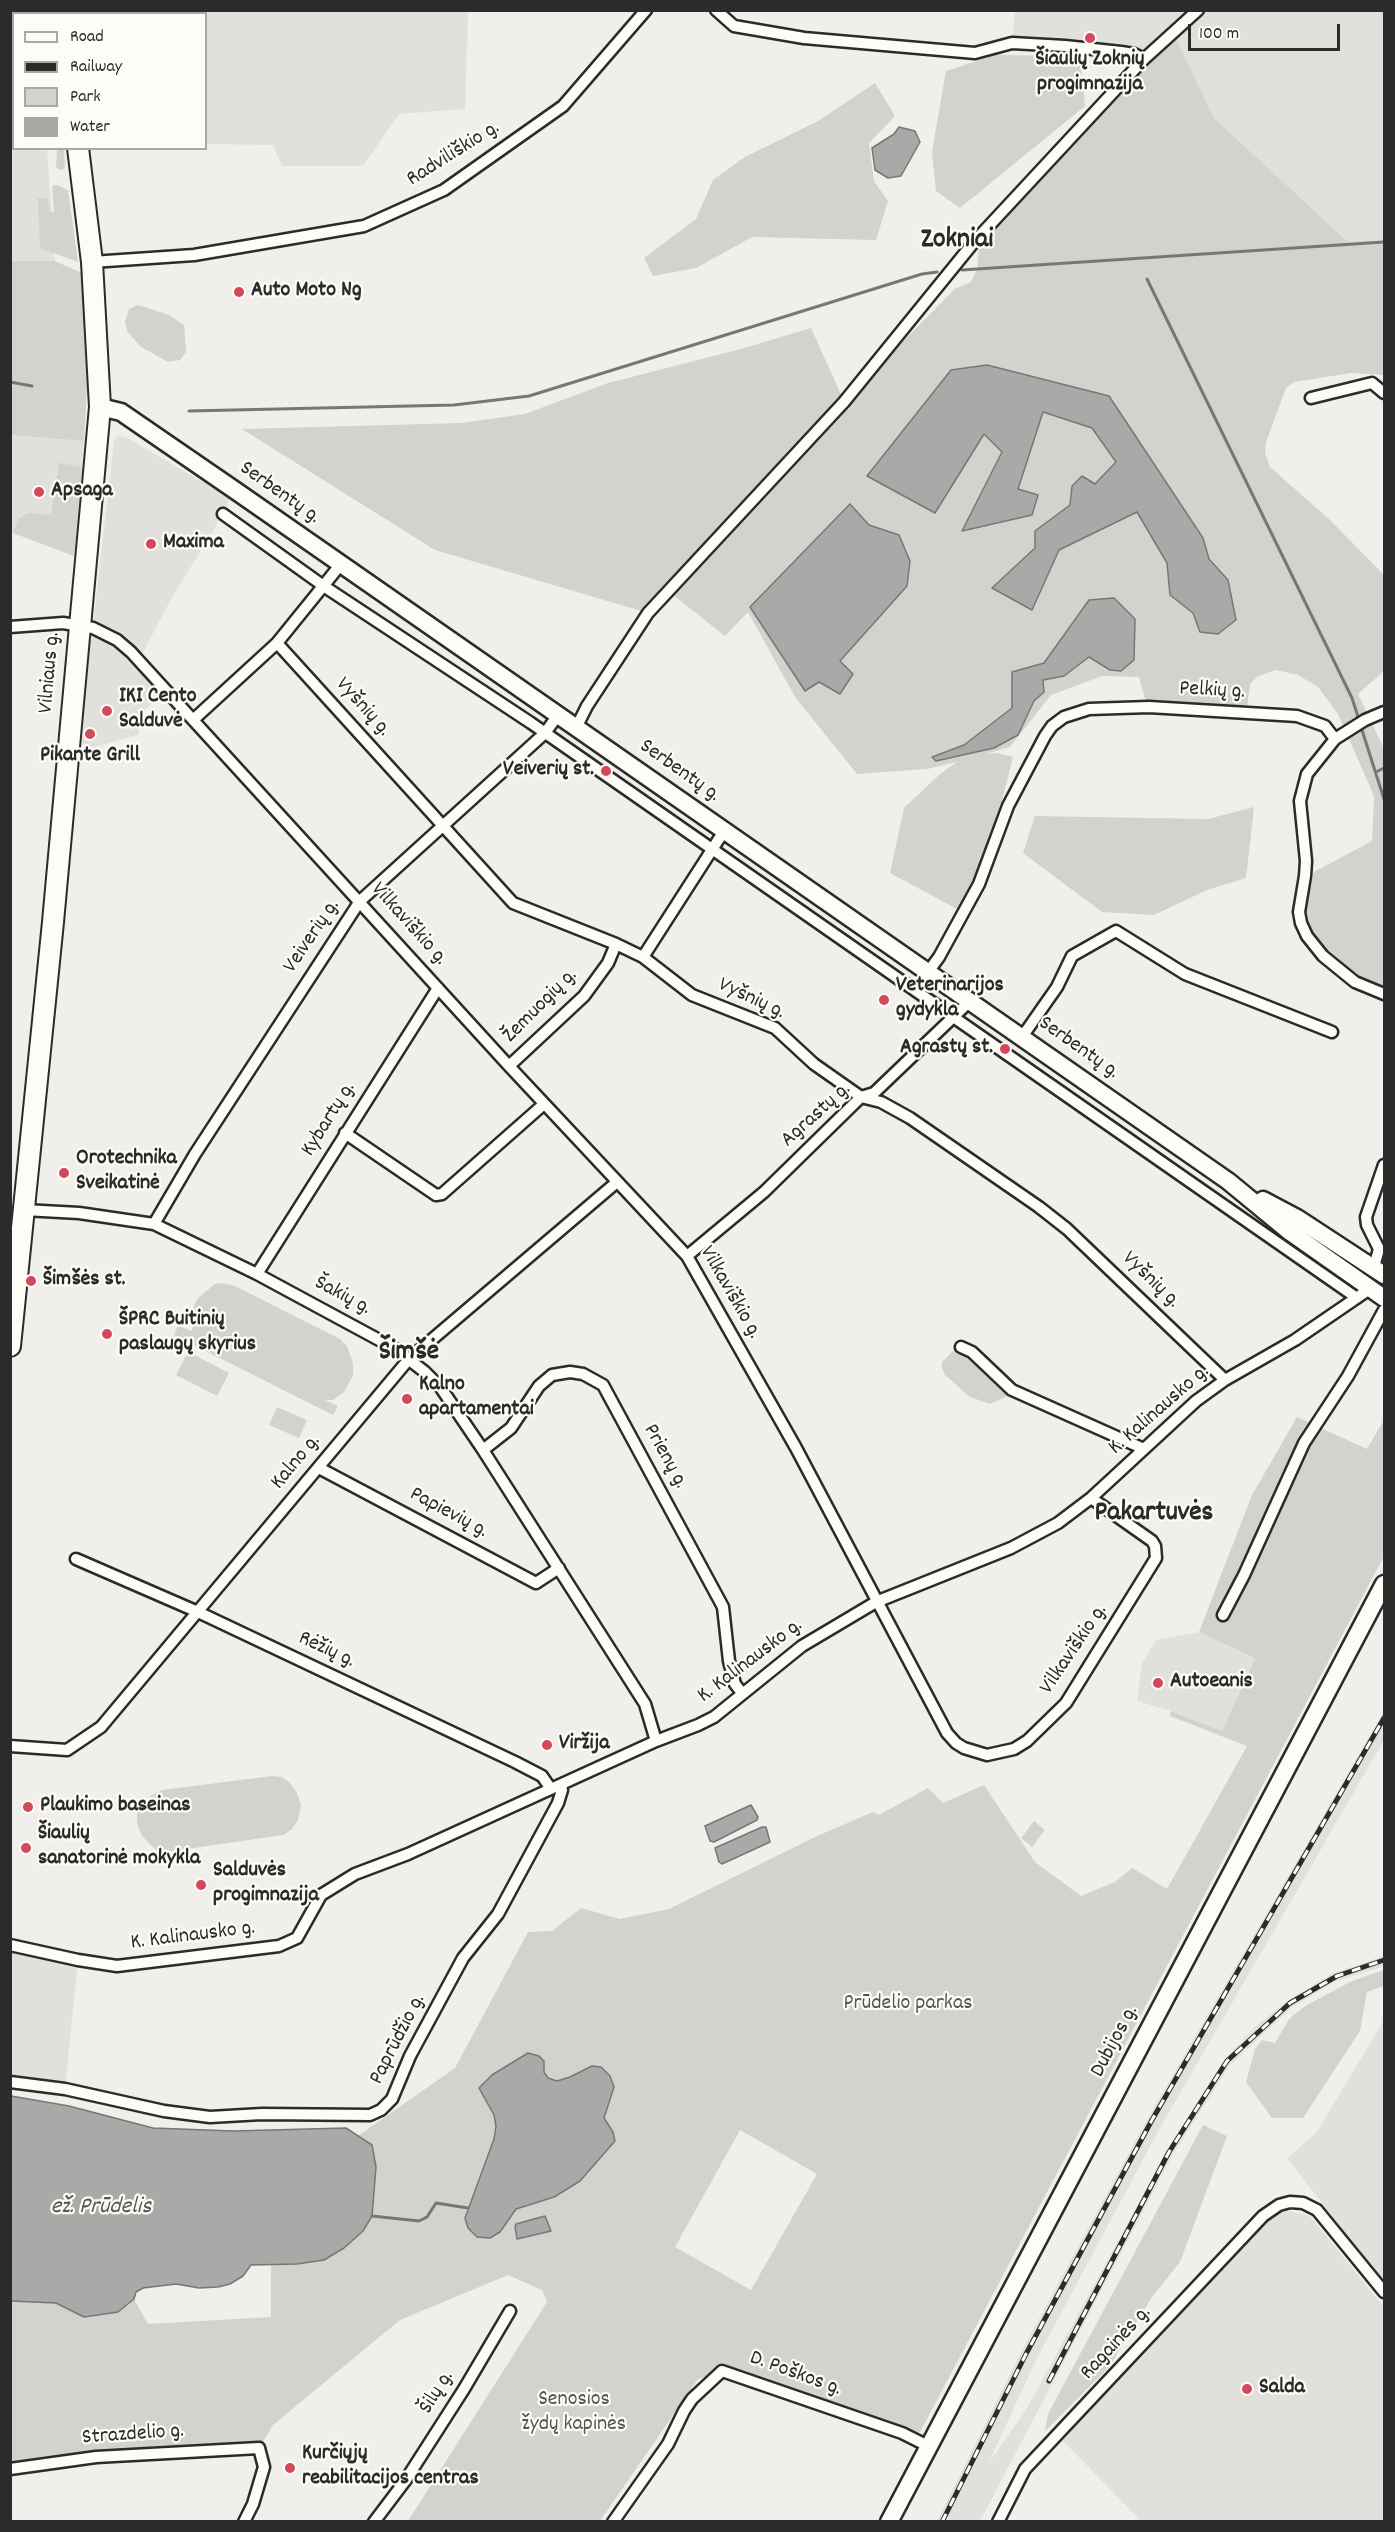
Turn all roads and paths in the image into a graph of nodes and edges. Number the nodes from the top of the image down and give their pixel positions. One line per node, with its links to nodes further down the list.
1 (646, 10): 6 (street, Radviliškio g.)
2 (716, 10): 4 (street)
3 (1198, 10): 4 (street)
4 (1144, 59): 19 (street)
5 (78, 150): 6 (highway, Vilniaus g.)
6 (93, 262): 9 (highway, Vilniaus g.)
7 (1384, 393): 8 (street)
8 (1311, 398)
9 (100, 407): 11 (main road, Serbentų g.); 13 (highway, Vilniaus g.)
10 (223, 514): 12 (street)
11 (341, 564): 12 (street); 17 (main road, Serbentų g.)
12 (325, 587): 15 (street); 20 (street)
13 (79, 625): 14 (street, Vilkaviškio g.); 18 (street, Vilkaviškio g.); 42 (highway, Vilniaus g.)
14 (10, 627)
15 (277, 644): 18 (street); 22 (street, Vyšnių g.)
16 (1384, 712): 21 (street)
17 (558, 715): 19 (main road, Serbentų g.); 20 (street, Veiverių g.)
18 (193, 720): 25 (street, Vilkaviškio g.)
19 (576, 728): 23 (main road, Serbentų g.)
20 (544, 733): 22 (street, Veiverių g.); 24 (street)
21 (1335, 739): 28 (street, Pelkių g.); 30 (street)
22 (443, 827): 25 (street, Veiverių g.); 26 (street, Vyšnių g.)
23 (724, 831): 24 (street); 28 (main road, Serbentų g.)
24 (711, 849): 27 (street); 32 (street)
25 (360, 901): 29 (street, Vilkaviškio g.); 43 (street, Veiverių g.)
26 (616, 944): 27 (street, Vyšnių g.); 35 (street, Žemuogių g.)
27 (643, 957): 36 (street, Vyšnių g.)
28 (928, 972): 31 (main road, Serbentų g.)
29 (438, 988): 35 (street, Vilkaviškio g.); 38 (street, Kybartų g.)
30 (1384, 994)
31 (970, 1001): 32 (street, Agrastų g.); 34 (main road, Serbentų g.)
32 (954, 1018): 36 (street, Agrastų g.); 47 (street)
33 (1332, 1032): 34 (street)
34 (1022, 1037): 40 (main road, Serbentų g.)
35 (509, 1066): 37 (street, Vilkaviškio g.)
36 (861, 1097): 44 (street, Agrastų g.); 52 (street, Vyšnių g.)
37 (544, 1104): 38 (street); 41 (street, Vilkaviškio g.)
38 (345, 1133): 46 (street, Kybartų g.)
39 (1384, 1165): 45 (street)
40 (1228, 1181): 45 (main road, Serbentų g.); 47 (main road, Serbentų g.)
41 (617, 1182): 44 (street, Vilkaviškio g.); 51 (street, Kalno g.)
42 (20, 1200): 43 (street, Šakių g.); 49 (highway, Vilniaus g.)
43 (154, 1224): 46 (street, Šakių g.)
44 (687, 1256): 60 (street, Vilkaviškio g.)
45 (1379, 1271)
46 (257, 1274): 51 (street, Šakių g.)
47 (1371, 1295): 52 (street, K. Kalinausko g.)
48 (1384, 1310): 62 (street)
49 (10, 1346)
50 (961, 1347): 53 (street)
51 (409, 1359): 54 (street, Šakių g.); 55 (street, Kalno g.)
52 (1225, 1380): 53 (street, K. Kalinausko g.)
53 (1144, 1449): 56 (street, K. Kalinausko g.)
54 (483, 1450): 58 (street, Šakių g.); 63 (street, Prienų g.)
55 (319, 1468): 58 (street, Papievių g.); 61 (street, Kalno g.)
56 (1091, 1498): 60 (street, K. Kalinausko g.); 60 (street, Vilkaviškio g.)
57 (76, 1559): 61 (street, Rėžių g.)
58 (559, 1568): 64 (street, Šakių g.)
59 (1384, 1584): 71 (main road, Dubijos g.)
60 (876, 1602): 63 (street, K. Kalinausko g.)
61 (198, 1612): 65 (street, Kalno g.); 66 (street, Rėžių g.)
62 (1223, 1615)
63 (742, 1693): 64 (street, K. Kalinausko g.)
64 (656, 1742): 66 (street, K. Kalinausko g.)
65 (10, 1746)
66 (556, 1787): 67 (street, K. Kalinausko g.); 68 (street, Paprūdžio g.)
67 (10, 1945)
68 (10, 2082)
69 (1384, 2292): 77 (street, Ragainės g.)
70 (510, 2311): 74 (street, Šilų g.)
71 (928, 2446): 75 (street, D. Poškos g.); 76 (main road, Dubijos g.)
72 (10, 2469): 73 (street, Strazdelio g.)
73 (244, 2522)
74 (374, 2522)
75 (613, 2522)
76 (889, 2522)
77 (998, 2522)

